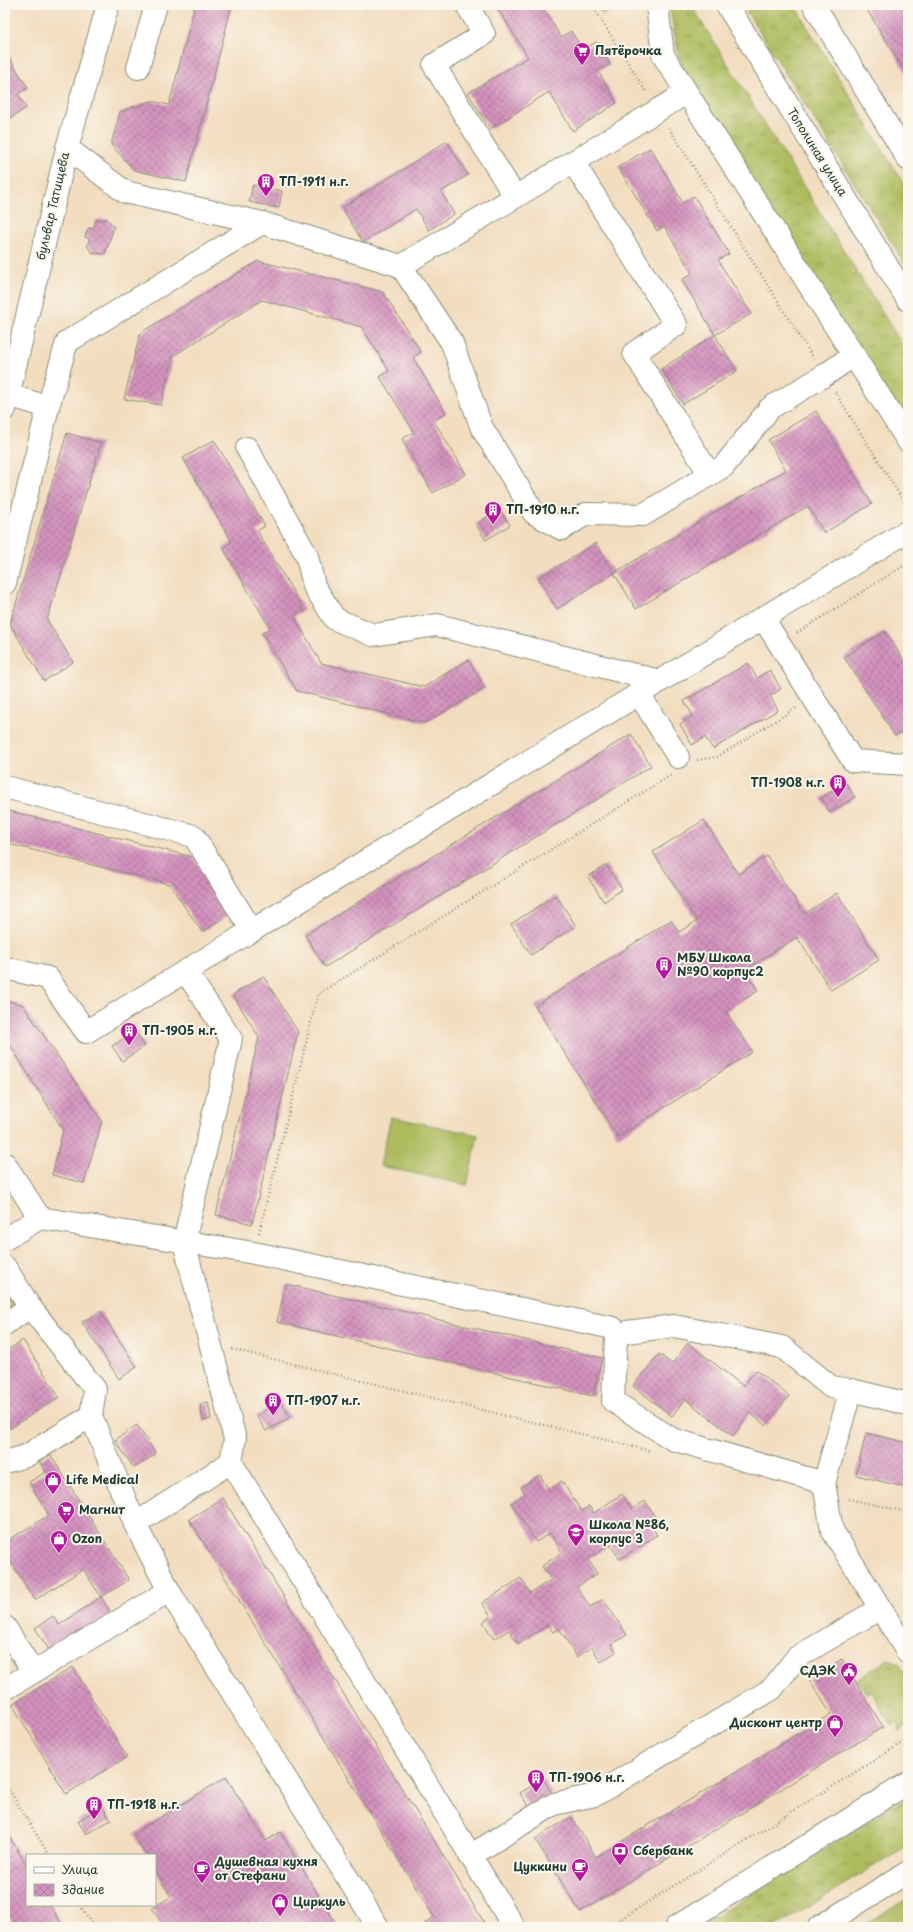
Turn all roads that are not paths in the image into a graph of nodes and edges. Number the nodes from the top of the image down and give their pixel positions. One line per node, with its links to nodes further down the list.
1 (108, 5): 9 (street, бульвар Татищева)
2 (156, 5): 7 (street)
3 (467, 5): 12 (street)
4 (657, 5): 8 (street)
5 (727, 5): 15 (street, Тополиная улица)
6 (814, 5): 10 (street)
7 (138, 68)
8 (686, 93): 11 (street); 16 (street)
9 (67, 148): 13 (street); 17 (street, бульвар Татищева)
10 (908, 159)
11 (573, 162): 12 (street); 21 (street)
12 (515, 197): 14 (street)
13 (262, 223): 14 (street); 18 (street)
14 (401, 266): 21 (street)
15 (908, 300)
16 (854, 355): 19 (street); 21 (street)
17 (7, 402): 18 (street)
18 (48, 407): 23 (street)
19 (908, 441)
20 (247, 448): 25 (street)
21 (710, 475)
22 (908, 531): 24 (street)
23 (5, 583)
24 (763, 618): 25 (street); 28 (street)
25 (660, 681): 26 (street)
26 (639, 694): 27 (street); 30 (street)
27 (683, 763)
28 (908, 764)
29 (5, 787): 30 (street)
30 (252, 931): 32 (street)
31 (5, 968): 32 (street)
32 (186, 972): 36 (street)
33 (5, 1164): 34 (street)
34 (40, 1218): 35 (street); 36 (street)
35 (5, 1239)
36 (184, 1242): 40 (street); 45 (street)
37 (5, 1267): 38 (street)
38 (30, 1307): 39 (street); 43 (street)
39 (5, 1324)
40 (616, 1336): 41 (street); 46 (street)
41 (850, 1390): 42 (street); 46 (street)
42 (908, 1404)
43 (91, 1416): 44 (street); 47 (street)
44 (5, 1462)
45 (231, 1462): 47 (street); 56 (street)
46 (825, 1488): 49 (street)
47 (135, 1524): 48 (street)
48 (169, 1591): 53 (street); 58 (street)
49 (879, 1609): 52 (street); 56 (street)
50 (5, 1627): 51 (street)
51 (11, 1647): 53 (street)
52 (908, 1653)
53 (33, 1672): 54 (street)
54 (5, 1689)
55 (908, 1783): 60 (street)
56 (470, 1856): 59 (street)
57 (908, 1872): 61 (street)
58 (378, 1927)
59 (514, 1927)
60 (676, 1927)
61 (818, 1927)

